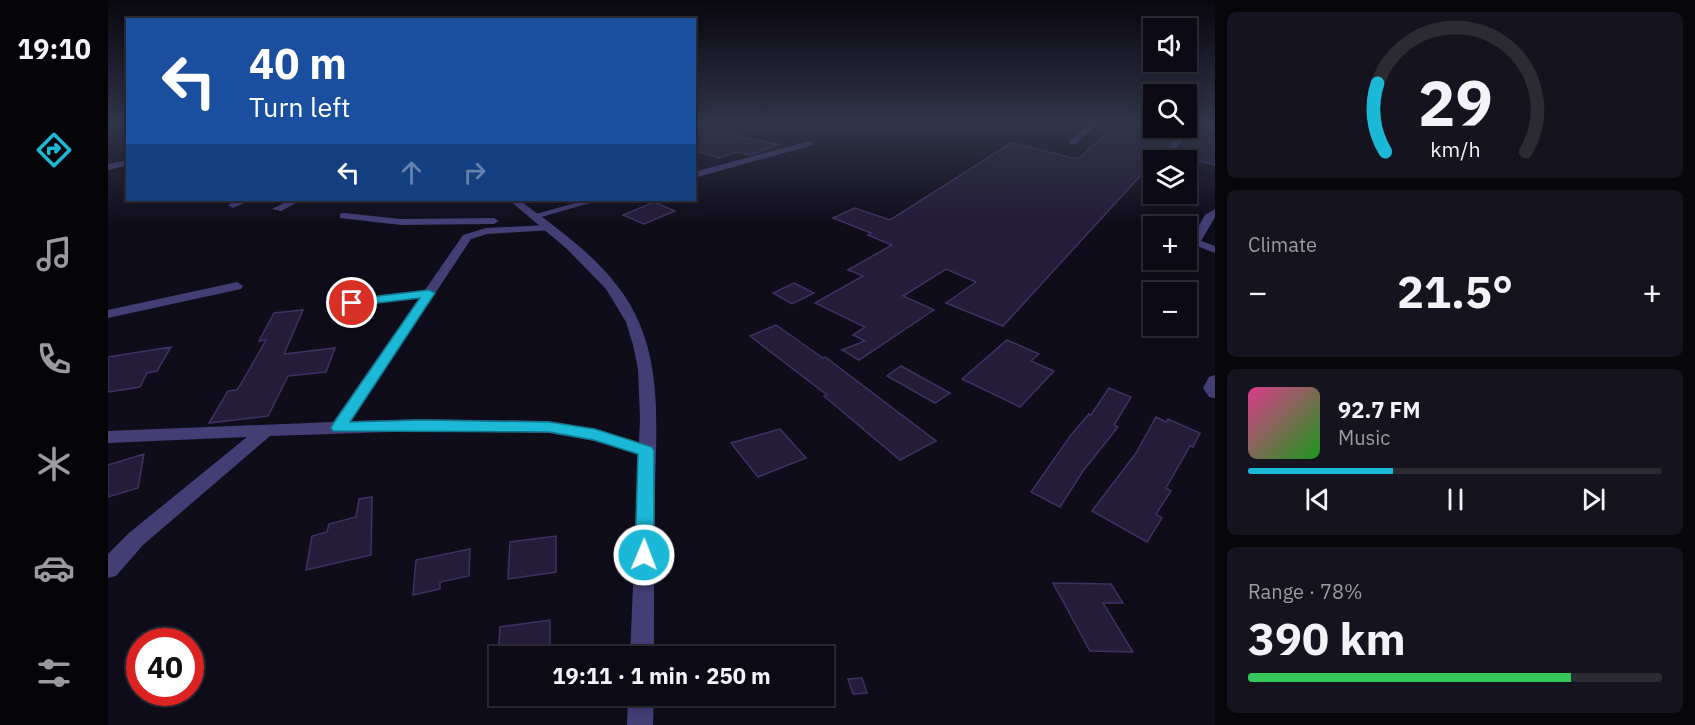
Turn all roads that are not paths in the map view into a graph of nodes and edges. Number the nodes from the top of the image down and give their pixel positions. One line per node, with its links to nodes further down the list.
1 (761, 156): 4 (street)
2 (126, 162): 3 (street)
3 (108, 167)
4 (696, 174)
5 (243, 201): 9 (street)
6 (295, 201): 10 (street)
7 (515, 201): 13 (street)
8 (593, 201): 13 (street)
9 (233, 205)
10 (277, 209)
11 (344, 216): 13 (street)
12 (1213, 216): 14 (street)
13 (540, 221): 16 (street); 24 (street)
14 (1215, 250)
15 (237, 286): 18 (street)
16 (429, 293): 17 (street); 21 (street)
17 (333, 305)
18 (108, 314)
19 (1215, 380): 20 (street)
20 (1215, 393)
21 (338, 428): 22 (street); 24 (street)
22 (266, 430): 23 (street); 25 (street)
23 (108, 437)
24 (646, 451): 26 (street)
25 (108, 569)
26 (642, 646)
27 (641, 706): 28 (street)
28 (640, 725)

